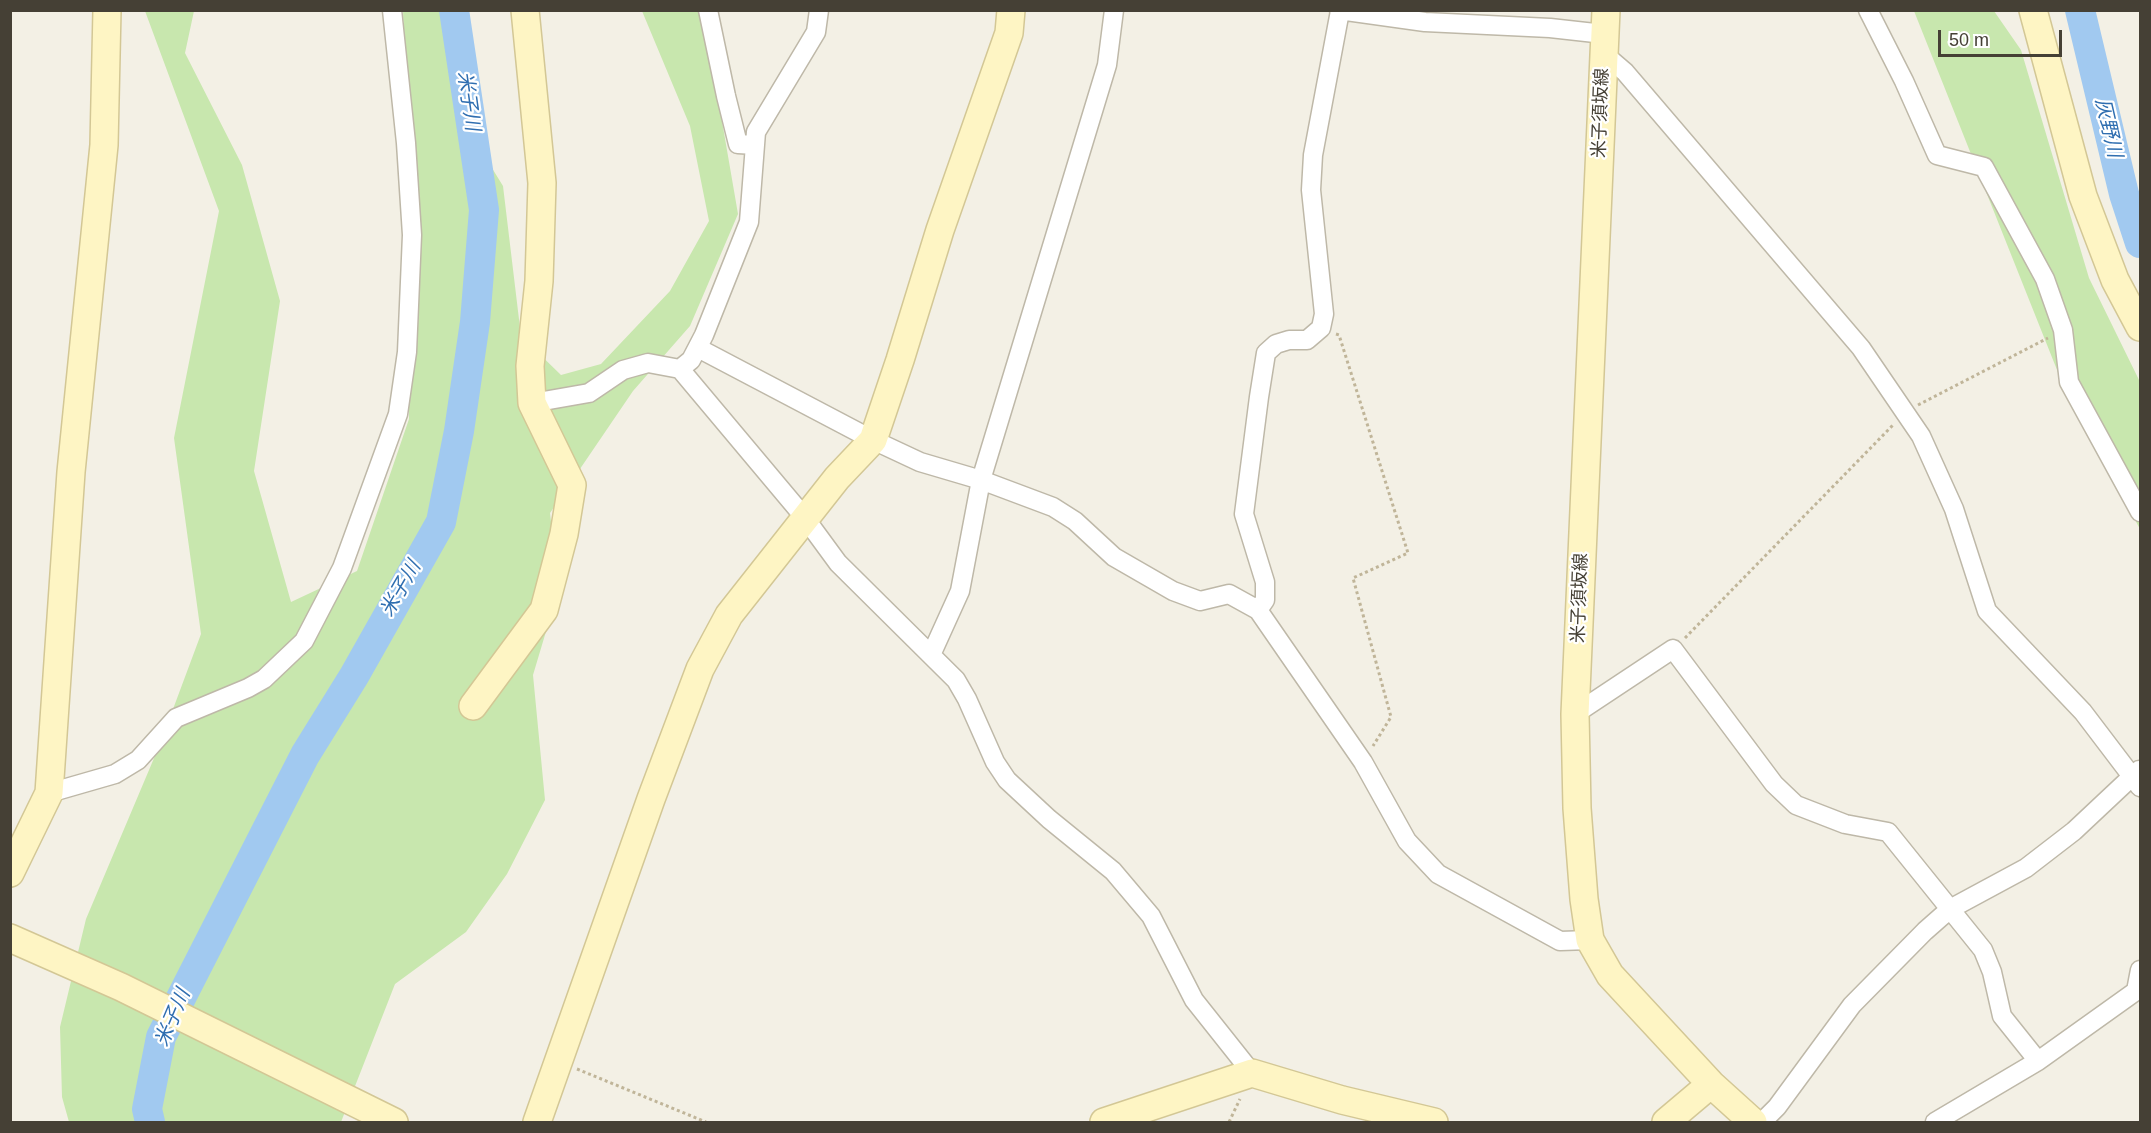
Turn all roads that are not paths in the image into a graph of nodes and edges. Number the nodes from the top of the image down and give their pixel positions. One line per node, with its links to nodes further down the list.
1 (107, 10): 26 (street)
2 (392, 10): 26 (street)
3 (525, 10): 16 (street)
4 (708, 10): 12 (street)
5 (819, 10): 12 (street)
6 (1011, 10): 17 (street)
7 (1114, 10): 18 (street)
8 (1868, 10): 19 (street)
9 (2033, 10): 13 (street)
10 (1347, 11): 11 (street); 21 (street)
11 (1605, 33): 24 (street, 米子須坂線); 25 (street)
12 (754, 145): 14 (street)
13 (2140, 327)
14 (698, 348): 15 (street); 17 (street)
15 (680, 369): 16 (street); 20 (street)
16 (532, 403): 23 (street)
17 (873, 440): 18 (street); 20 (street)
18 (981, 480): 21 (street); 22 (street)
19 (2140, 512)
20 (805, 518): 22 (street); 37 (street)
21 (1258, 610): 30 (street)
22 (931, 655): 34 (street)
23 (473, 706)
24 (1575, 714): 28 (street); 30 (street, 米子須坂線)
25 (2138, 778): 28 (street)
26 (49, 793): 27 (street)
27 (10, 873)
28 (1950, 909): 33 (street); 42 (street)
29 (10, 938): 36 (street)
30 (1590, 940): 35 (street, 米子須坂線)
31 (2140, 970): 32 (street)
32 (2138, 992): 33 (street)
33 (2038, 1061): 43 (street)
34 (1252, 1073): 38 (street); 39 (street)
35 (1711, 1083): 40 (street); 41 (street, 米子須坂線)
36 (394, 1122)
37 (537, 1122)
38 (1104, 1122)
39 (1434, 1122)
40 (1666, 1122)
41 (1753, 1122)
42 (1762, 1122)
43 (1935, 1122)

